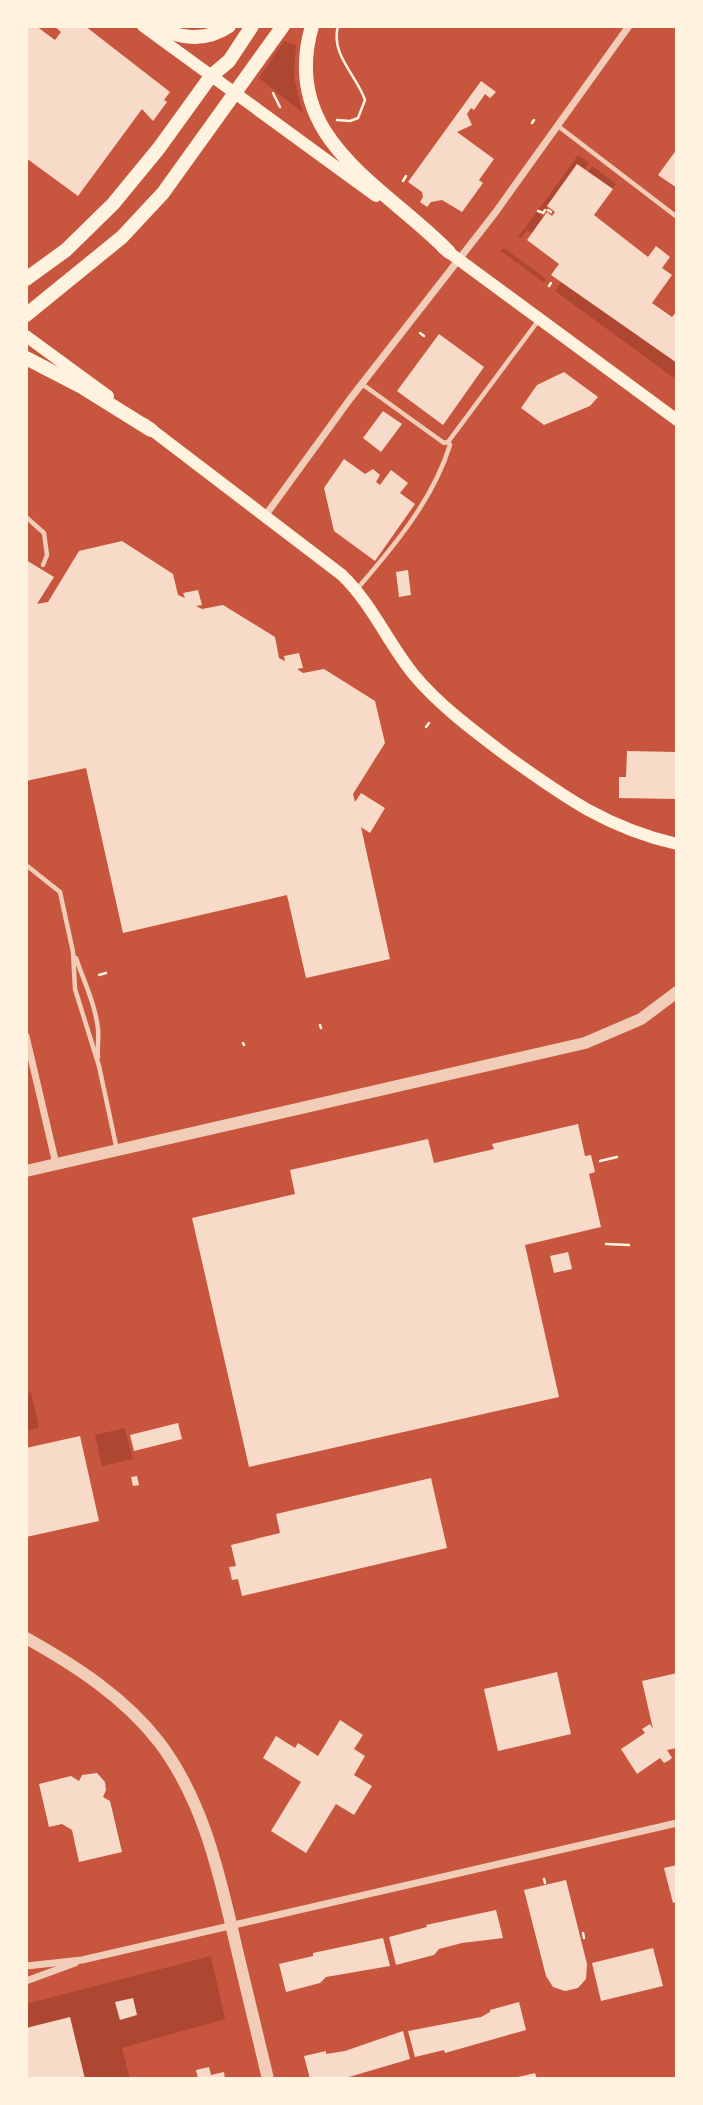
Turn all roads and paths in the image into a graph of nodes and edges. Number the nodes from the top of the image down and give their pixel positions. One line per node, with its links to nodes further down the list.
1 (143, 26): 9 (main road)
2 (153, 26): 3 (main road)
3 (229, 26)
4 (283, 26): 10 (main road)
5 (312, 26): 16 (main road)
6 (338, 26): 11 (path)
7 (629, 26): 12 (street)
8 (252, 27): 9 (main road)
9 (211, 76): 10 (main road); 17 (main road)
10 (234, 93): 16 (main road); 18 (main road)
11 (343, 121)
12 (558, 127): 15 (lane); 16 (street)
13 (406, 176): 14 (path)
14 (402, 181)
15 (677, 218)
16 (454, 256): 19 (main road); 22 (street)
17 (26, 279)
18 (26, 315)
19 (538, 320): 23 (main road); 25 (lane)
20 (26, 336): 24 (main road)
21 (26, 358): 24 (main road)
22 (362, 384): 25 (lane); 26 (street)
23 (677, 420)
24 (151, 430): 26 (main road)
25 (448, 442): 29 (lane)
26 (265, 516): 29 (main road)
27 (26, 517): 28 (lane)
28 (43, 565)
29 (356, 589): 32 (main road)
30 (429, 723): 31 (path)
31 (425, 727)
32 (677, 844)
33 (26, 864): 34 (lane)
34 (73, 952): 39 (lane); 39 (lane)
35 (106, 973): 36 (path)
36 (99, 975)
37 (677, 992): 40 (street)
38 (26, 1036): 43 (street)
39 (99, 1066): 40 (lane)
40 (117, 1151): 43 (street)
41 (617, 1157): 42 (path)
42 (600, 1161)
43 (56, 1164): 44 (street)
44 (26, 1171)
45 (606, 1244): 46 (path)
46 (629, 1245)
47 (26, 1638): 49 (street)
48 (677, 1823): 49 (street)
49 (232, 1926): 52 (street); 55 (street)
50 (583, 1933): 51 (path)
51 (584, 1938)
52 (82, 1960): 53 (street); 54 (street)
53 (26, 1966)
54 (26, 1981)
55 (268, 2079)

